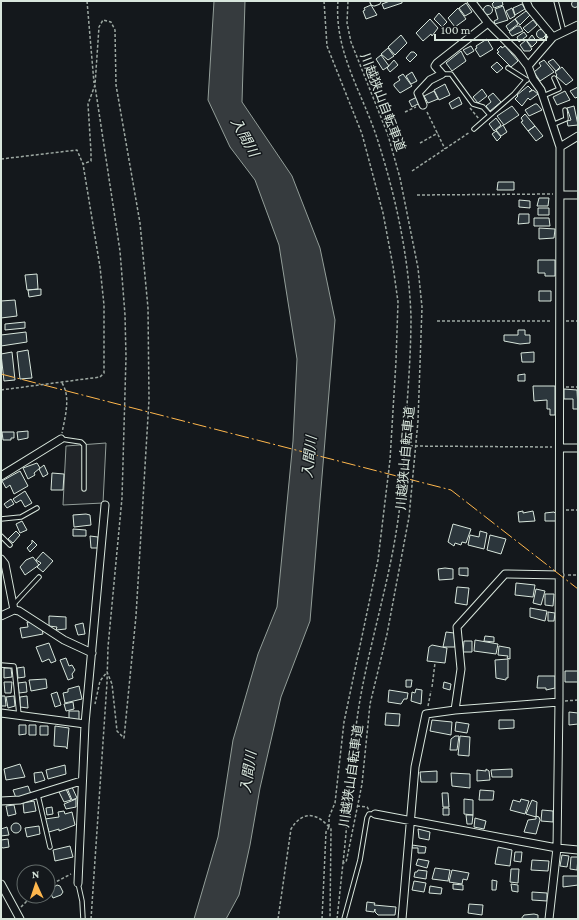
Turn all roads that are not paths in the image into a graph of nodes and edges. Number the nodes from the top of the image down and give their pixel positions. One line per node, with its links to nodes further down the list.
1 (471, 1): 4 (street)
2 (526, 1): 7 (street)
3 (556, 1): 6 (lane)
4 (488, 24): 8 (street); 10 (street)
5 (578, 24): 6 (street)
6 (564, 32): 7 (street)
7 (553, 37): 8 (street)
8 (528, 66): 12 (street)
9 (508, 68): 12 (lane)
10 (442, 74): 14 (street); 16 (lane)
11 (554, 78): 13 (lane)
12 (529, 80): 13 (street); 16 (lane)
13 (543, 96): 17 (street)
14 (423, 104)
15 (565, 110): 17 (lane)
16 (490, 115): 18 (lane)
17 (552, 125): 20 (street)
18 (474, 129)
19 (578, 136): 20 (street)
20 (560, 147): 21 (street)
21 (560, 195): 22 (street); 24 (street)
22 (578, 195)
23 (62, 439): 26 (street); 27 (lane)
24 (560, 448): 25 (street); 34 (street)
25 (578, 448)
26 (1, 476)
27 (84, 489)
28 (105, 505): 38 (street)
29 (37, 508): 30 (lane)
30 (1, 519)
31 (1, 536): 32 (lane)
32 (10, 545)
33 (1, 559): 36 (street)
34 (560, 575): 40 (street); 41 (street)
35 (39, 577): 36 (lane)
36 (13, 608): 37 (street); 38 (street)
37 (1, 616)
38 (92, 653): 44 (street)
39 (1, 665): 43 (lane)
40 (560, 702): 41 (street); 51 (street)
41 (455, 710): 49 (street)
42 (1, 713): 43 (street)
43 (19, 715): 44 (street)
44 (85, 724): 45 (street)
45 (81, 781): 46 (street); 53 (street)
46 (38, 795): 47 (street); 50 (lane)
47 (1, 801)
48 (375, 814): 49 (street); 57 (lane)
49 (412, 821): 51 (street); 58 (street)
50 (50, 847)
51 (557, 848): 52 (street); 59 (street)
52 (578, 850)
53 (78, 883): 56 (lane)
54 (1, 884): 55 (street)
55 (19, 916)
56 (83, 919)
57 (344, 919)
58 (402, 919)
59 (550, 919)

